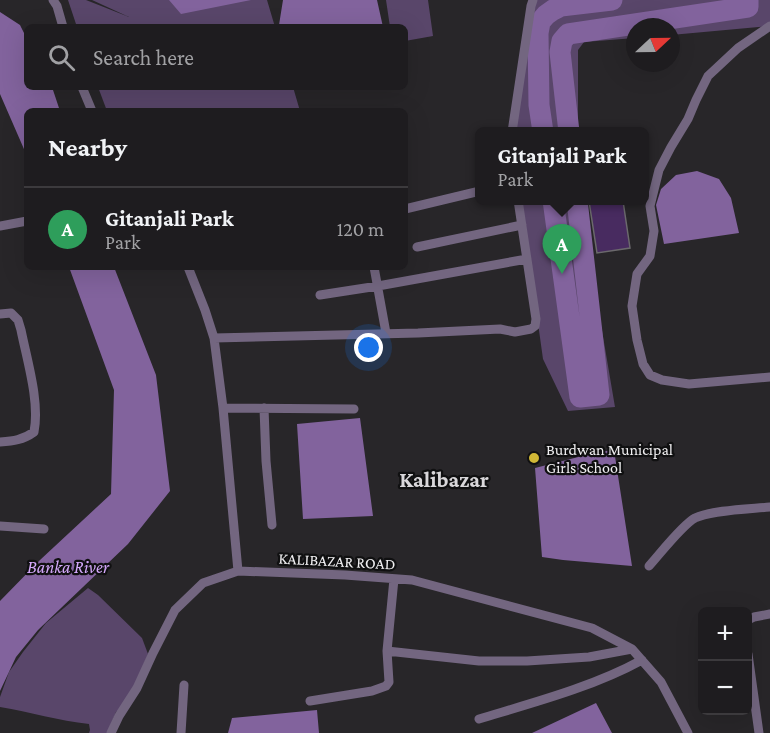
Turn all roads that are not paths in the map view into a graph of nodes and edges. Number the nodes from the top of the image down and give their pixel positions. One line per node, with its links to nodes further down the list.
1 (53, 0): 3 (street)
2 (533, 0): 7 (street)
3 (62, 24)
4 (770, 26): 23 (street)
5 (83, 90): 6 (street)
6 (91, 108)
7 (513, 127)
8 (475, 192): 10 (street)
9 (519, 205): 12 (street)
10 (408, 208)
11 (24, 222): 13 (street)
12 (522, 225): 14 (street); 15 (street)
13 (0, 226)
14 (417, 247)
15 (527, 259): 18 (street); 21 (street)
16 (193, 270): 22 (street)
17 (375, 270): 18 (street)
18 (378, 286): 19 (street); 21 (street)
19 (320, 295)
20 (0, 314): 27 (street)
21 (386, 333): 22 (street)
22 (214, 338): 24 (street)
23 (770, 377)
24 (223, 408): 25 (street); 33 (street)
25 (264, 408): 26 (street); 29 (street)
26 (354, 409)
27 (0, 442)
28 (770, 507): 32 (street)
29 (272, 525)
30 (0, 526): 31 (street)
31 (44, 529)
32 (649, 566)
33 (238, 571): 34 (street, KALIBAZAR ROAD); 44 (street)
34 (394, 579): 37 (street, KALIBAZAR ROAD); 38 (street)
35 (770, 614): 36 (street)
36 (752, 618)
37 (632, 649): 38 (street); 39 (street, KALIBAZAR ROAD)
38 (387, 651): 42 (street)
39 (642, 660): 43 (street); 46 (street, KALIBAZAR ROAD)
40 (748, 661): 47 (street)
41 (184, 686): 45 (street)
42 (310, 701)
43 (479, 719)
44 (111, 733)
45 (181, 733)
46 (688, 733)
47 (759, 733)

